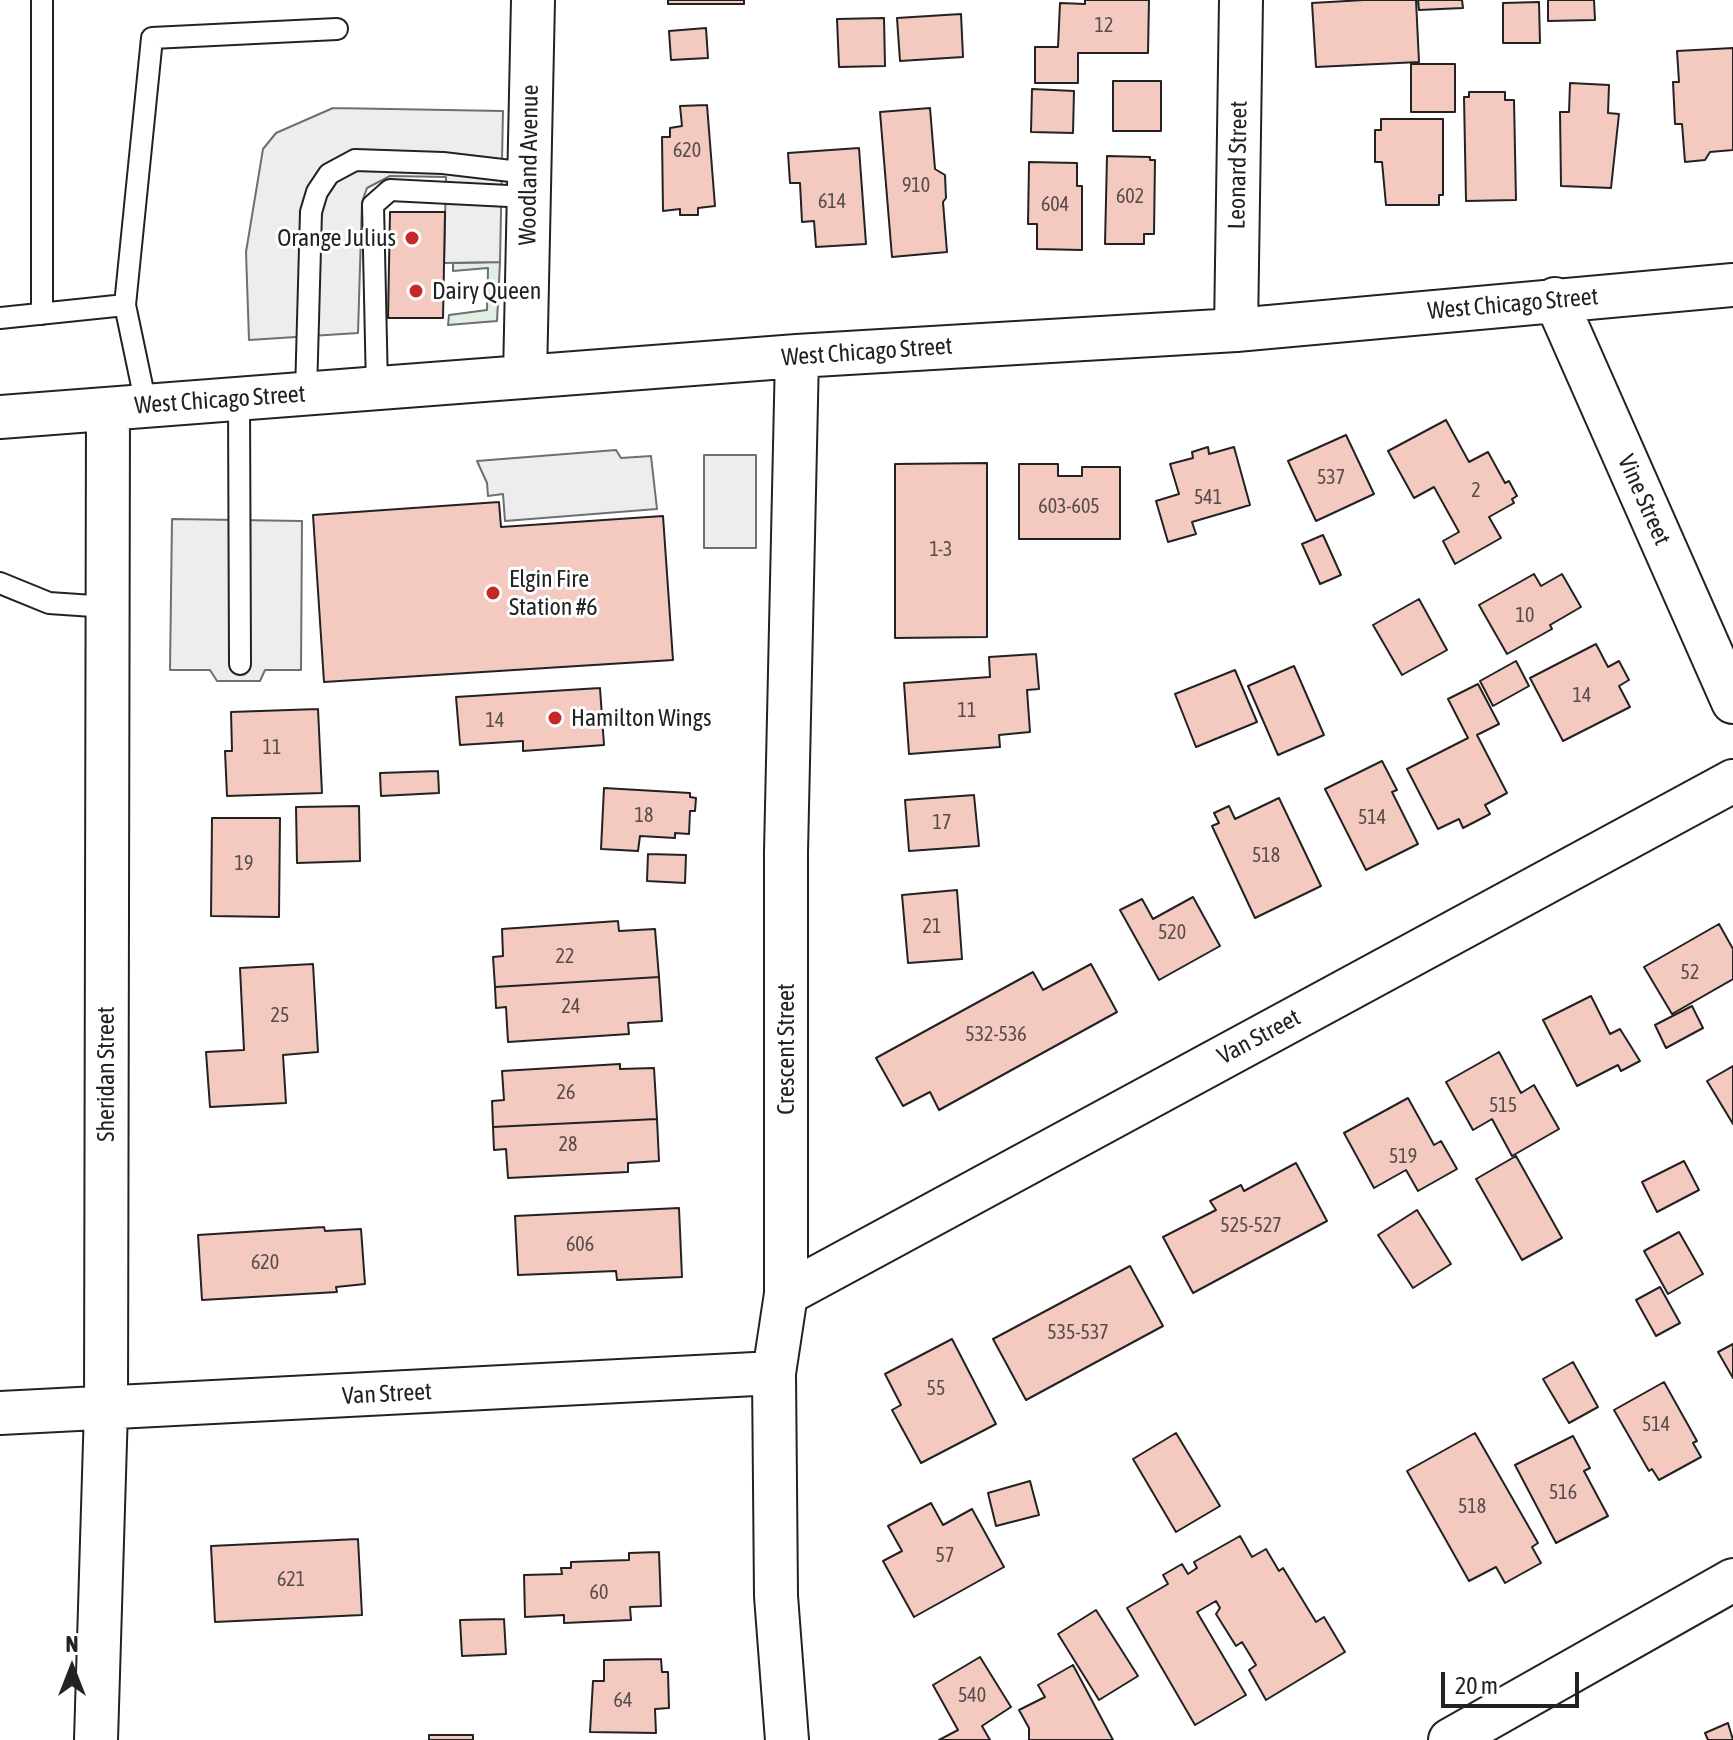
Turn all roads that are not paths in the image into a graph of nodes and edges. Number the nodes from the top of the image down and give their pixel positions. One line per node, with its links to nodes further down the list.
1 (42, 0): 9 (lane)
2 (533, 0): 5 (street, Woodland Avenue)
3 (1241, 0): 11 (street, Leonard Street)
4 (337, 29): 8 (lane)
5 (528, 185): 13 (street, Woodland Avenue); 14 (lane); 15 (lane)
6 (1733, 285): 7 (street, West Chicago Street)
7 (1555, 299): 11 (street, West Chicago Street); 22 (street, Vine Street)
8 (125, 305): 9 (lane); 17 (lane)
9 (42, 314): 10 (lane)
10 (0, 318)
11 (1236, 330): 12 (street, West Chicago Street)
12 (797, 356): 13 (street, West Chicago Street); 24 (street, Crescent Street)
13 (525, 377): 14 (street, West Chicago Street)
14 (377, 388): 15 (street, West Chicago Street)
15 (306, 393): 16 (street, West Chicago Street)
16 (239, 399): 17 (street, West Chicago Street); 21 (lane)
17 (127, 407): 18 (street, West Chicago Street); 20 (street, Sheridan Street)
18 (0, 417)
19 (0, 583): 20 (lane)
20 (108, 607): 26 (street, Sheridan Street)
21 (240, 664)
22 (1733, 702)
23 (1733, 781): 24 (street, Van Street)
24 (786, 1294): 25 (street, Crescent Street)
25 (774, 1373): 26 (street, Van Street); 30 (street, Crescent Street)
26 (106, 1409): 27 (street, Van Street); 29 (street, Sheridan Street)
27 (0, 1413)
28 (1733, 1580): 31 (street)
29 (96, 1740)
30 (787, 1740)
31 (1450, 1740)

